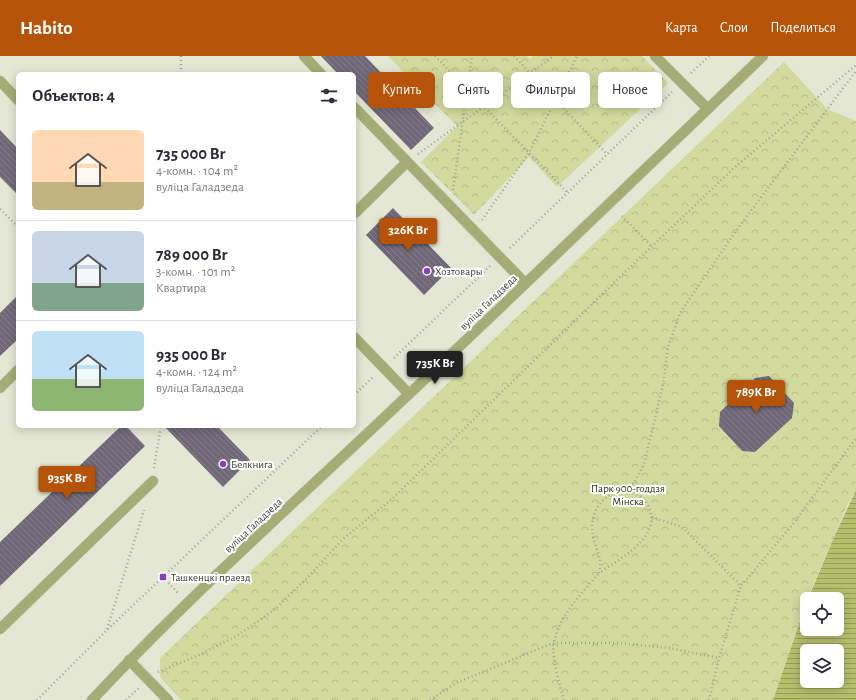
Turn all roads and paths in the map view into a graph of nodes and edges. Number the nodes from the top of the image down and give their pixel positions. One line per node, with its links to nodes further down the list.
1 (181, 56): 13 (path)
2 (304, 56): 14 (street)
3 (435, 56): 15 (path)
4 (472, 56): 16 (path)
5 (514, 56): 17 (path)
6 (554, 56): 18 (path)
7 (577, 56): 19 (path)
8 (655, 56): 21 (street)
9 (709, 56): 21 (path)
10 (763, 56): 29 (street, вуліца Галадзеда)
11 (856, 65): 41 (path)
12 (856, 71): 54 (path)
13 (181, 72)
14 (319, 72)
15 (451, 72)
16 (470, 72)
17 (529, 72)
18 (531, 72)
19 (569, 72)
20 (0, 81): 22 (street)
21 (681, 82): 29 (street); 32 (path)
22 (16, 98)
23 (465, 108): 30 (path)
24 (481, 108): 30 (path)
25 (486, 108): 31 (path)
26 (551, 108): 31 (path)
27 (563, 108): 32 (path)
28 (356, 109): 33 (street)
29 (708, 109): 43 (street, вуліца Галадзеда)
30 (463, 122): 33 (path); 35 (path)
31 (529, 153): 34 (path); 40 (path)
32 (607, 154): 34 (path)
33 (408, 162): 35 (street); 37 (street)
34 (567, 192): 42 (path)
35 (451, 206): 40 (street)
36 (0, 209): 39 (path)
37 (356, 212)
38 (622, 216): 41 (path)
39 (16, 225)
40 (475, 231): 42 (street)
41 (651, 246): 66 (path)
42 (500, 257): 43 (street); 45 (path)
43 (525, 283): 49 (street, вуліца Галадзеда)
44 (356, 339): 45 (street)
45 (383, 368): 48 (path); 49 (street)
46 (16, 372): 47 (street)
47 (0, 388)
48 (356, 393)
49 (409, 394): 60 (street, вуліца Галадзеда)
50 (161, 428): 53 (path)
51 (320, 428): 58 (path)
52 (856, 438): 59 (path)
53 (153, 481): 61 (street)
54 (626, 489): 56 (path); 57 (path)
55 (146, 503): 62 (path)
56 (652, 517): 57 (path); 59 (path)
57 (599, 573): 63 (path)
58 (163, 577): 60 (path); 62 (path)
59 (741, 586): 64 (path)
60 (187, 603): 65 (street, вуліца Галадзеда)
61 (0, 629)
62 (107, 630): 67 (path)
63 (554, 643): 64 (path); 70 (path); 71 (path)
64 (718, 658): 72 (path)
65 (129, 660): 66 (street); 68 (street, вуліца Галадзеда)
66 (148, 678): 69 (street)
67 (37, 700)
68 (92, 700)
69 (168, 700)
70 (430, 700)
71 (564, 700)
72 (709, 700)

